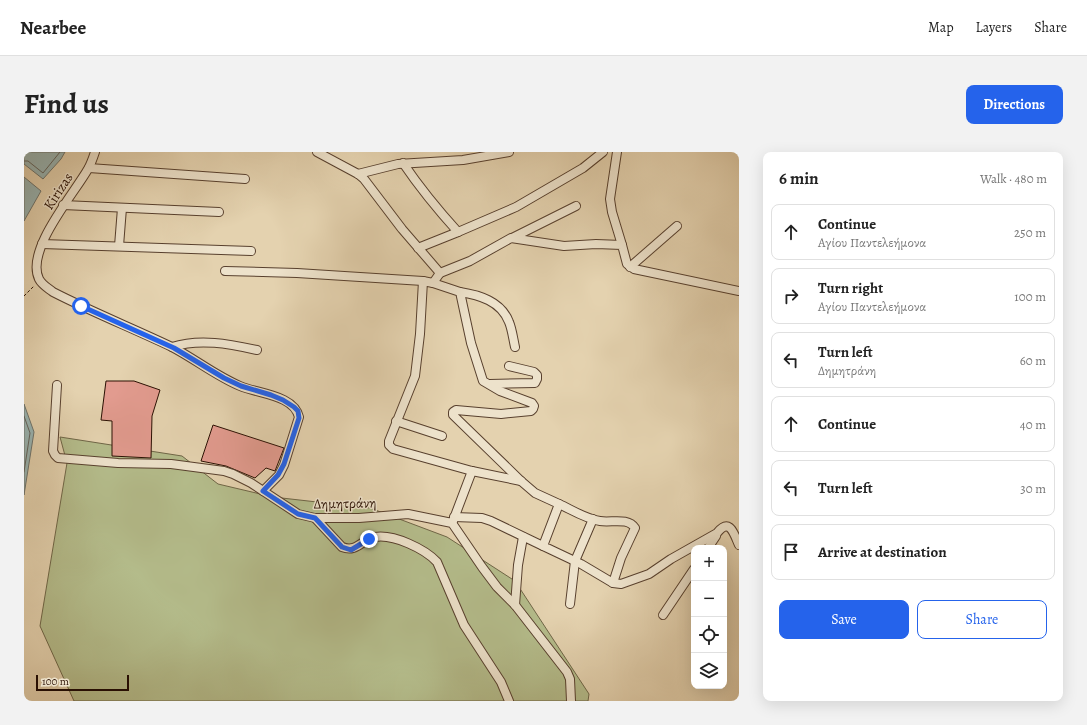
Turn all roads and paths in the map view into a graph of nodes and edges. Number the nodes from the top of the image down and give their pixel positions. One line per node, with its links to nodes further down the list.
1 (95, 152): 7 (street, Kirizas)
2 (317, 152): 8 (street)
3 (509, 152): 6 (street)
4 (603, 152): 15 (street)
5 (617, 152): 18 (street)
6 (403, 163): 8 (street); 15 (street)
7 (89, 168): 9 (street); 10 (street, Kirizas)
8 (358, 174): 20 (street)
9 (245, 179)
10 (63, 205): 12 (street); 17 (street, Kirizas)
11 (576, 206): 16 (street)
12 (122, 208): 13 (street); 19 (street)
13 (219, 212)
14 (677, 226): 22 (street)
15 (458, 232): 20 (street)
16 (511, 238): 18 (street); 24 (street)
17 (42, 244): 19 (street); 26 (street, Kirizas)
18 (622, 245): 22 (street)
19 (119, 246): 21 (street)
20 (418, 248): 24 (street)
21 (251, 251)
22 (630, 267): 28 (street)
23 (225, 271): 25 (street)
24 (440, 273): 27 (street)
25 (423, 281): 27 (street); 37 (street)
26 (41, 282): 30 (path); 32 (street)
27 (433, 283): 29 (street)
28 (739, 291)
29 (460, 292): 31 (street); 35 (street)
30 (24, 296)
31 (515, 346)
32 (172, 347): 33 (street); 41 (street)
33 (257, 350)
34 (509, 366): 35 (street)
35 (487, 384): 40 (street)
36 (56, 385): 41 (street, Δημητράνη)
37 (396, 421): 38 (street); 39 (street)
38 (442, 436)
39 (472, 472): 40 (street); 45 (street)
40 (521, 481): 42 (street)
41 (263, 491): 43 (street, Δημητράνη)
42 (559, 504): 44 (street); 50 (street)
43 (315, 518): 45 (street, Δημητράνη); 57 (street)
44 (593, 519): 51 (street); 53 (street)
45 (453, 520): 47 (street, Δημητράνη); 55 (street)
46 (717, 533): 48 (street); 49 (street); 53 (street)
47 (523, 536): 50 (street, Δημητράνη); 55 (street)
48 (710, 545)
49 (739, 545)
50 (543, 546): 51 (street, Δημητράνη)
51 (575, 561): 53 (street, Δημητράνη); 54 (street)
52 (691, 573): 56 (street)
53 (613, 583)
54 (570, 604)
55 (515, 605): 58 (street)
56 (663, 615)
57 (509, 701)
58 (571, 701)

